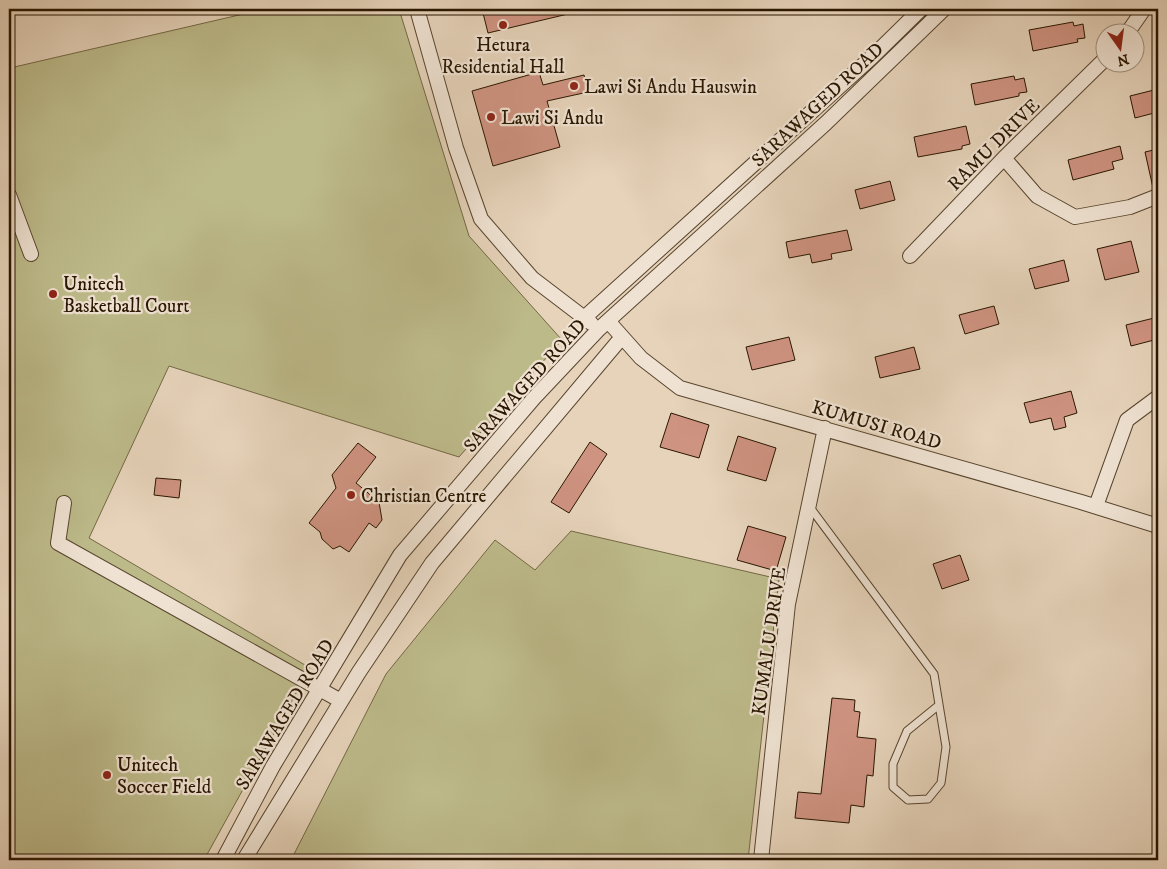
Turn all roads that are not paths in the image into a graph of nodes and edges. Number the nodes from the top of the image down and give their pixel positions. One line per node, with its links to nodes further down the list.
1 (417, 9): 12 (street, KUMUSI ROAD)
2 (921, 9): 12 (street)
3 (944, 9): 13 (street, SARAWAGED ROAD)
4 (1144, 9): 5 (street)
5 (1135, 22)
6 (1094, 70): 7 (street, RAMU DRIVE)
7 (1004, 158): 9 (street); 11 (street, RAMU DRIVE)
8 (9, 195): 10 (street)
9 (1158, 196)
10 (31, 254)
11 (910, 256)
12 (584, 318): 13 (street, KUMUSI ROAD)
13 (603, 325): 14 (street, KUMUSI ROAD); 23 (street, SARAWAGED ROAD)
14 (622, 337): 16 (street, KUMUSI ROAD); 21 (street)
15 (1158, 397): 19 (street)
16 (825, 428): 18 (street, KUMALU DRIVE); 19 (street, KUMUSI ROAD)
17 (64, 503): 21 (street)
18 (809, 506): 22 (lane); 25 (street, KUMALU DRIVE)
19 (1096, 506): 20 (street, KUMUSI ROAD)
20 (1158, 526)
21 (341, 701): 24 (street)
22 (939, 705): 22 (lane)
23 (223, 860)
24 (244, 860)
25 (761, 860)

